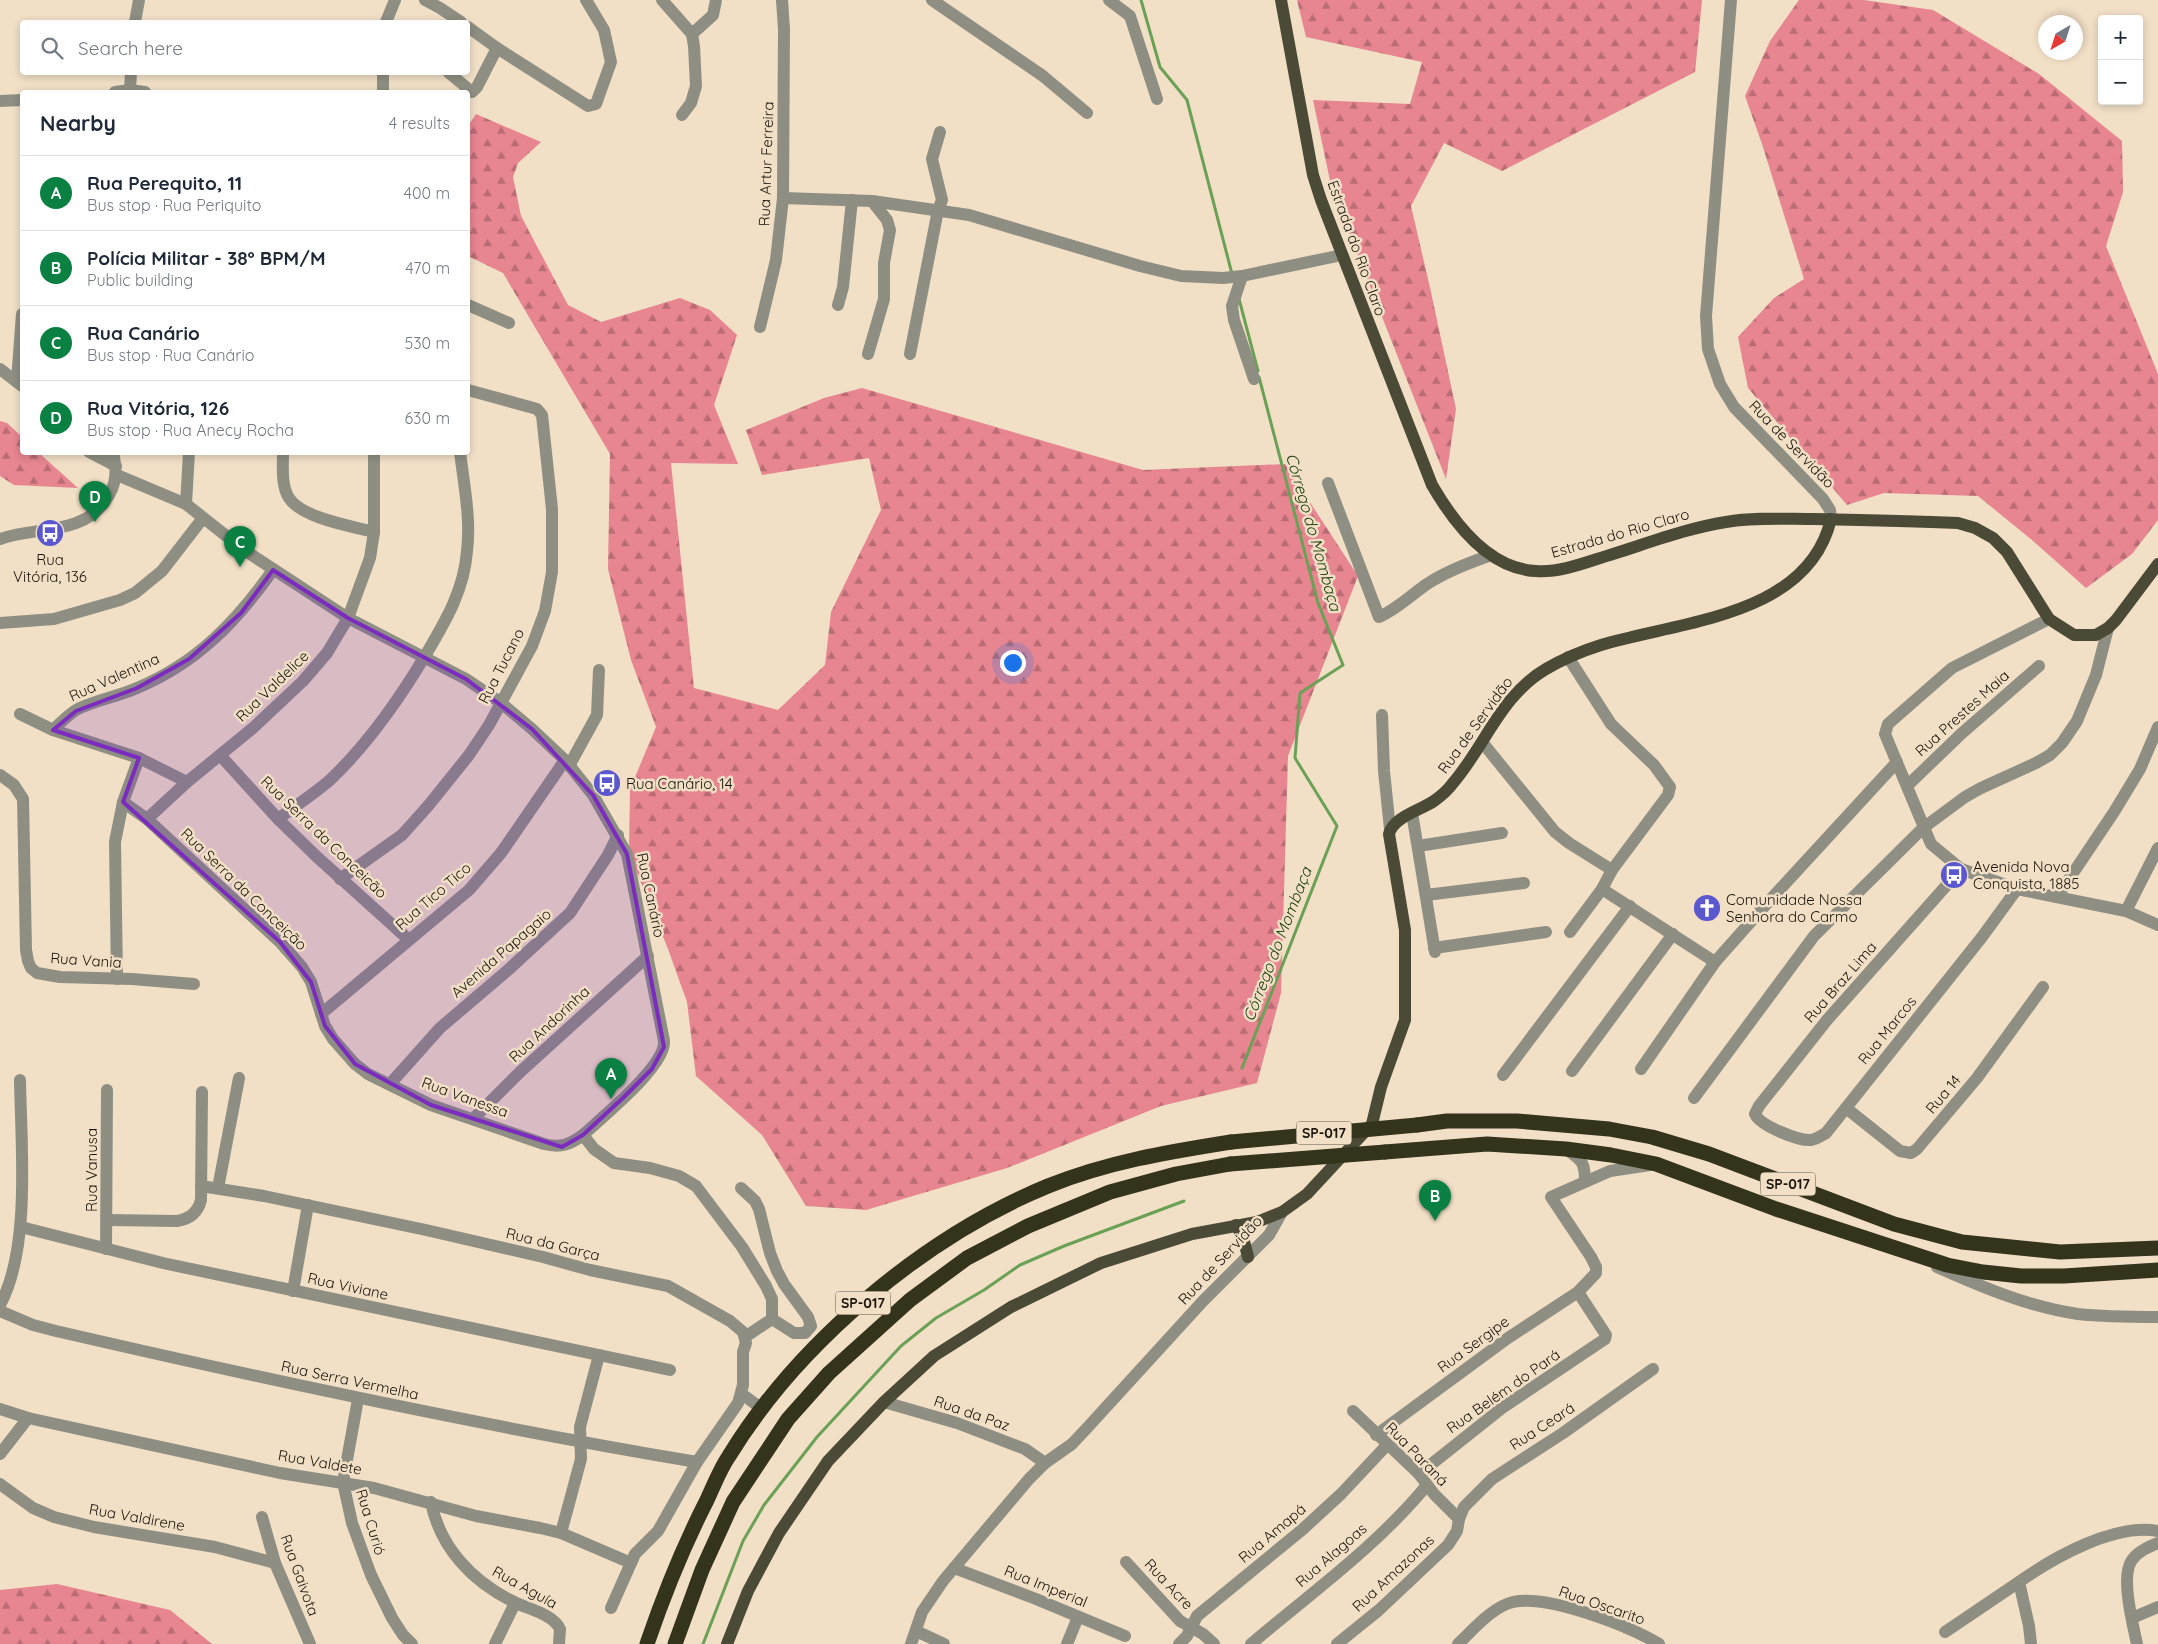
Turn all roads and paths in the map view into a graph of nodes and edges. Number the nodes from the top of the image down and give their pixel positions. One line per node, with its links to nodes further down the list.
1 (139, 0): 12 (street)
2 (395, 0): 13 (street)
3 (425, 0): 14 (street)
4 (586, 0): 17 (street)
5 (662, 0): 16 (street)
6 (716, 0): 16 (street)
7 (782, 0): 31 (street, Rua Artur Ferreira)
8 (932, 0): 28 (street)
9 (1109, 0): 25 (street)
10 (1281, 0): 35 (main road, Estrada do Rio Claro)
11 (1731, 0): 57 (street, Rua de Servidão)
12 (135, 20)
13 (387, 20)
14 (458, 20)
15 (470, 28): 17 (street)
16 (692, 34): 29 (street)
17 (497, 48): 24 (street)
18 (131, 75): 21 (street)
19 (383, 75): 22 (street)
20 (452, 75): 23 (street)
21 (130, 90)
22 (383, 90)
23 (470, 90)
24 (470, 90)
25 (1157, 99)
26 (20, 100): 27 (street)
27 (0, 101)
28 (1087, 113)
29 (682, 115)
30 (940, 132): 34 (street)
31 (784, 198): 32 (street); 40 (street, Rua Artur Ferreira)
32 (852, 200): 33 (street); 37 (street)
33 (872, 201): 34 (street); 41 (street)
34 (938, 210): 36 (street); 42 (street)
35 (1342, 255): 36 (street); 60 (main road, Estrada do Rio Claro)
36 (1242, 276): 44 (street)
37 (838, 304)
38 (470, 306): 39 (street)
39 (509, 323)
40 (760, 327)
41 (868, 354)
42 (910, 354)
43 (0, 369): 45 (street)
44 (1254, 378)
45 (20, 383)
46 (470, 391): 71 (street, Rua Tucano)
47 (94, 455): 53 (street, Rua Canário)
48 (114, 455): 53 (street)
49 (189, 455): 55 (street)
50 (283, 455): 58 (street)
51 (374, 455): 58 (street, Rua Valdelice)
52 (460, 455): 67 (street)
53 (116, 470): 55 (street, Rua Canário); 59 (street)
54 (1328, 483): 60 (street)
55 (186, 504): 56 (street, Rua Canário)
56 (203, 518): 62 (street, Rua Canário); 65 (street)
57 (1831, 519): 60 (main road, Estrada do Rio Claro); 64 (main road, Estrada do Rio Claro); 68 (main road, Rua de Servidão)
58 (374, 532): 63 (street, Rua Valdelice)
59 (0, 539)
60 (1491, 555)
61 (2158, 564): 66 (main road)
62 (273, 570): 63 (street, Rua Canário); 75 (street, Rua Valentina)
63 (348, 618): 67 (street, Rua Canário); 77 (street, Rua Valdelice)
64 (2049, 619): 66 (main road, Estrada do Rio Claro); 79 (street)
65 (0, 623)
66 (2108, 628): 88 (street)
67 (424, 656): 71 (street, Rua Canário); 87 (street)
68 (1568, 657): 76 (main road, Rua de Servidão); 95 (street)
69 (2039, 666): 83 (street, Rua Prestes Maia)
70 (599, 670): 80 (street, Rua Tico Tico)
71 (500, 702): 80 (street, Rua Canário); 96 (street, Rua Tucano)
72 (20, 714): 75 (street)
73 (1382, 715): 89 (street)
74 (2158, 726): 101 (street)
75 (53, 730): 78 (street)
76 (1482, 742): 85 (main road, Rua de Servidão); 95 (street)
77 (220, 755): 82 (street, Rua Valdelice); 87 (street, Rua Serra da Conceicão)
78 (140, 758): 82 (street); 84 (street)
79 (1897, 762): 83 (street); 110 (street)
80 (567, 763): 91 (street, Rua Canário); 108 (street, Rua Tico Tico)
81 (0, 775): 111 (street, Rua Vania)
82 (187, 782): 86 (street, Rua Valdelice)
83 (1907, 786): 88 (street)
84 (123, 802): 86 (street, Rua Serra da Conceição); 111 (street)
85 (1412, 813): 89 (main road, Rua de Servidão); 92 (street)
86 (147, 819): 114 (street, Rua Serra da Conceição)
87 (278, 819): 96 (street, Rua Serra da Conceicão)
88 (1923, 828): 94 (street); 123 (street)
89 (1390, 829): 135 (main road, Rua de Servidão)
90 (1502, 833): 92 (street)
91 (618, 835): 109 (street, Rua Canário); 120 (street, Avenida Papagaio)
92 (1418, 846): 100 (street)
93 (2158, 848): 103 (street)
94 (1961, 869): 98 (street); 126 (street, Rua Braz Lima)
95 (1612, 870): 99 (street)
96 (340, 879): 108 (street, Rua Serra da Conceicão)
97 (1524, 883): 100 (street)
98 (2017, 889): 101 (street); 124 (street, Rua Marcos)
99 (1602, 890): 102 (street); 106 (street)
100 (1426, 895): 105 (street)
101 (2058, 897): 103 (street)
102 (1630, 906): 107 (street); 117 (street)
103 (2126, 911): 104 (street)
104 (2158, 925)
105 (1546, 932)
106 (1570, 932)
107 (1673, 934): 110 (street); 116 (street)
108 (408, 939): 114 (street, Rua Tico Tico)
109 (648, 956): 125 (street, Rua Andorinha); 127 (street, Rua Canário)
110 (1715, 962): 115 (street)
111 (117, 979): 112 (street, Rua Vania)
112 (194, 984)
113 (2043, 987): 124 (street, Rua 14)
114 (321, 1014): 120 (street, Rua Vanessa)
115 (1641, 1069)
116 (1572, 1071)
117 (1503, 1074)
118 (239, 1078): 132 (street)
119 (20, 1080): 138 (street)
120 (390, 1084): 125 (street, Rua Vanessa)
121 (107, 1090): 136 (street, Rua Vanusa)
122 (202, 1092): 131 (street)
123 (1694, 1098)
124 (1846, 1108): 126 (street, Rua Marcos)
125 (474, 1118): 127 (street, Rua Vanessa)
126 (1759, 1121)
127 (583, 1135): 149 (street)
128 (1566, 1149): 129 (highway, SP-017); 130 (street); 196 (highway, SP-017, bridge)
129 (1656, 1164): 130 (street); 141 (highway, SP-017)
130 (1585, 1181): 145 (street, Rua Sergipe)
131 (201, 1186): 132 (street, Rua da Garça); 136 (street)
132 (218, 1188): 134 (street, Rua da Garça)
133 (741, 1188): 149 (street)
134 (308, 1205): 144 (street); 150 (street, Rua da Garça)
135 (1282, 1212): 137 (main road); 142 (street, Rua de Servidão)
136 (108, 1220): 140 (street, Rua Vanusa)
137 (1236, 1225): 142 (main road); 156 (main road)
138 (21, 1227): 140 (street, Rua Viviane); 146 (street)
139 (2158, 1248): 158 (highway, SP-017, bridge)
140 (106, 1249): 144 (street, Rua Viviane)
141 (1901, 1251): 143 (highway, SP-017); 148 (street)
142 (1248, 1257): 166 (street, Rua de Servidão)
143 (2158, 1270)
144 (293, 1291): 151 (street, Rua Viviane)
145 (1578, 1292): 161 (street, Rua Sergipe); 167 (street, Rua Belém do Pará)
146 (0, 1305)
147 (0, 1311): 155 (street, Rua Serra Vermelha)
148 (2158, 1317)
149 (772, 1319): 150 (street)
150 (745, 1337): 154 (street)
151 (599, 1355): 153 (street, Rua Viviane); 162 (street)
152 (1653, 1369): 173 (street, Rua Ceará)
153 (670, 1370)
154 (742, 1394): 158 (street); 165 (street)
155 (358, 1399): 162 (street, Rua Serra Vermelha); 168 (street, Rua Curió)
156 (884, 1402): 166 (street, Rua da Paz); 197 (main road)
157 (0, 1409): 160 (street, Rua Valdete)
158 (762, 1409): 195 (highway, SP-017)
159 (1353, 1411): 161 (street, Rua Paraná)
160 (28, 1418): 164 (street); 168 (street, Rua Valdete)
161 (1376, 1435): 163 (street, Rua Paraná)
162 (580, 1443): 165 (street, Rua Serra Vermelha); 175 (street)
163 (1387, 1446): 167 (street, Rua Paraná); 187 (street, Rua Amapá)
164 (0, 1454)
165 (697, 1462): 179 (street)
166 (1045, 1463): 180 (street, Rua de Servidão)
167 (1418, 1474): 170 (street, Rua Paraná)
168 (343, 1482): 171 (street, Rua Valdete); 192 (street, Rua Curió)
169 (0, 1484): 178 (street, Rua Valdirene)
170 (1427, 1485): 173 (street, Rua Paraná); 203 (street, Rua Alagoas)
171 (431, 1502): 175 (street, Rua Valdete); 182 (street, Rua Aguía)
172 (262, 1517): 178 (street, Rua Gaivota)
173 (1459, 1519): 204 (street, Rua Amazonas)
174 (2158, 1531): 181 (street)
175 (561, 1533): 179 (street, Rua Valdete)
176 (2158, 1543): 186 (street)
177 (1126, 1562): 187 (street, Rua Acre)
178 (275, 1563): 191 (street, Rua Gaivota)
179 (631, 1563): 184 (street)
180 (954, 1568): 185 (street, Rua Imperial); 188 (street, Rua de Servidão)
181 (2019, 1582): 189 (street); 207 (street)
182 (515, 1603): 193 (street); 194 (street, Rua Aguía)
183 (2158, 1607): 186 (street)
184 (611, 1608)
185 (1078, 1617): 190 (street, Rua Imperial); 200 (street)
186 (2132, 1618): 208 (street)
187 (1191, 1628): 201 (street, Rua Amapá); 202 (street, Rua Acre)
188 (916, 1631): 198 (street, Rua de Servidão); 199 (street)
189 (1945, 1632)
190 (1125, 1636)
191 (310, 1644)
192 (412, 1644)
193 (495, 1644)
194 (559, 1644)
195 (647, 1644)
196 (675, 1644)
197 (727, 1644)
198 (911, 1644)
199 (944, 1644)
200 (1067, 1644)
201 (1180, 1644)
202 (1214, 1644)
203 (1251, 1644)
204 (1338, 1644)
205 (1458, 1644): 206 (street, Rua Oscarito)
206 (1659, 1644)
207 (2031, 1644)
208 (2137, 1644)

